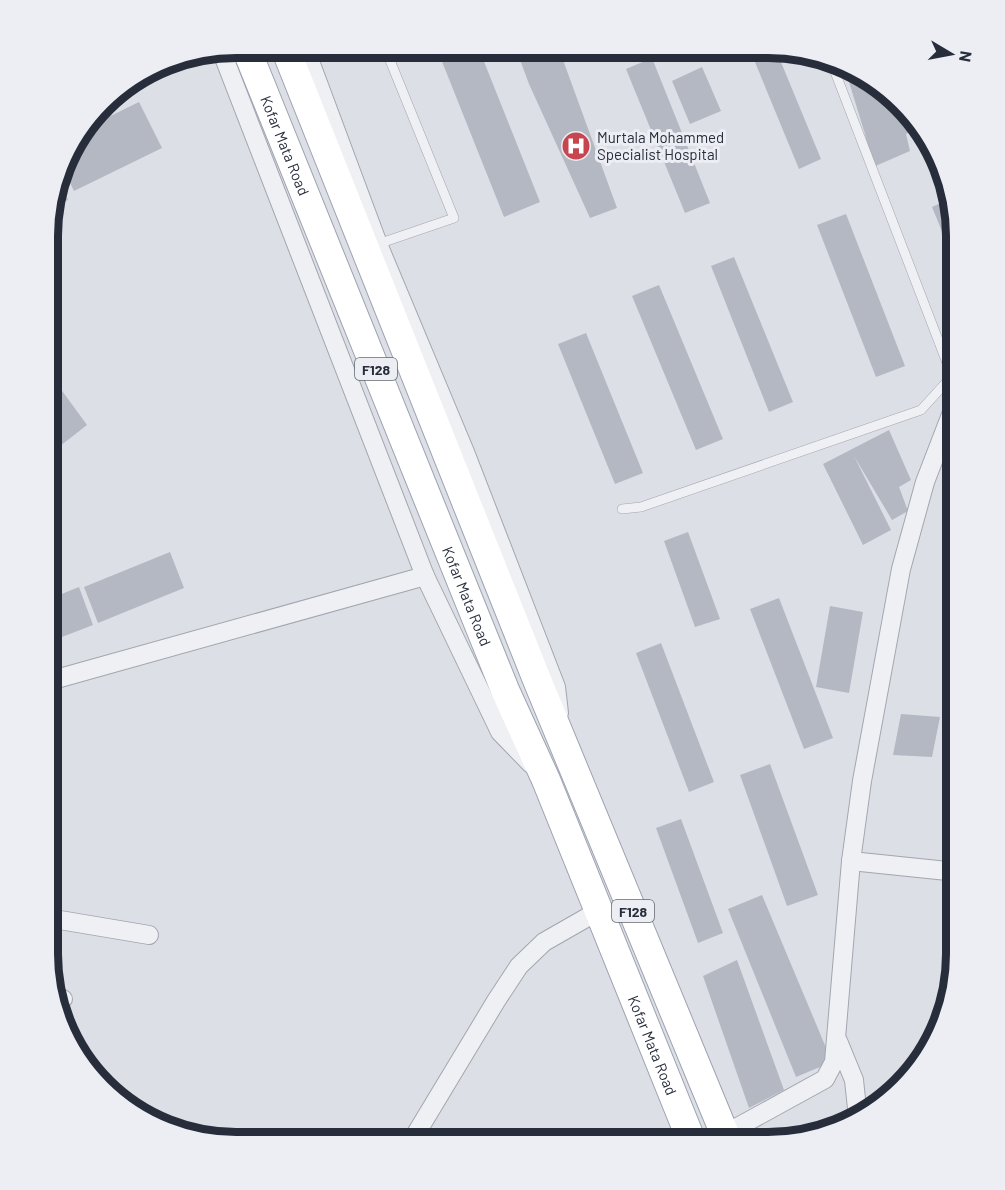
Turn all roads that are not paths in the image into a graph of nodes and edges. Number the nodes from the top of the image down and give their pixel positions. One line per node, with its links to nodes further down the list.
1 (224, 59): 12 (street)
2 (250, 59): 15 (main road, Kofar Mata Road / F128)
3 (289, 59): 14 (main road, F128)
4 (308, 59): 7 (street)
5 (389, 59): 7 (lane)
6 (835, 71): 8 (lane)
7 (378, 244): 14 (street)
8 (946, 360)
9 (946, 383): 11 (lane)
10 (946, 428): 16 (street)
11 (622, 509)
12 (425, 576): 13 (street); 15 (street)
13 (58, 678)
14 (564, 747): 22 (main road, F128)
15 (546, 780): 18 (main road, Kofar Mata Road / F128)
16 (851, 861): 17 (street); 21 (street)
17 (946, 871)
18 (600, 910): 23 (main road, Kofar Mata Road / F128); 25 (street)
19 (58, 920): 20 (street)
20 (149, 935)
21 (837, 1039): 24 (street); 28 (street)
22 (690, 1048): 23 (main road); 27 (main road, F128)
23 (659, 1060): 26 (main road, Kofar Mata Road / F128)
24 (857, 1108)
25 (418, 1131)
26 (688, 1131)
27 (723, 1131)
28 (738, 1131)

